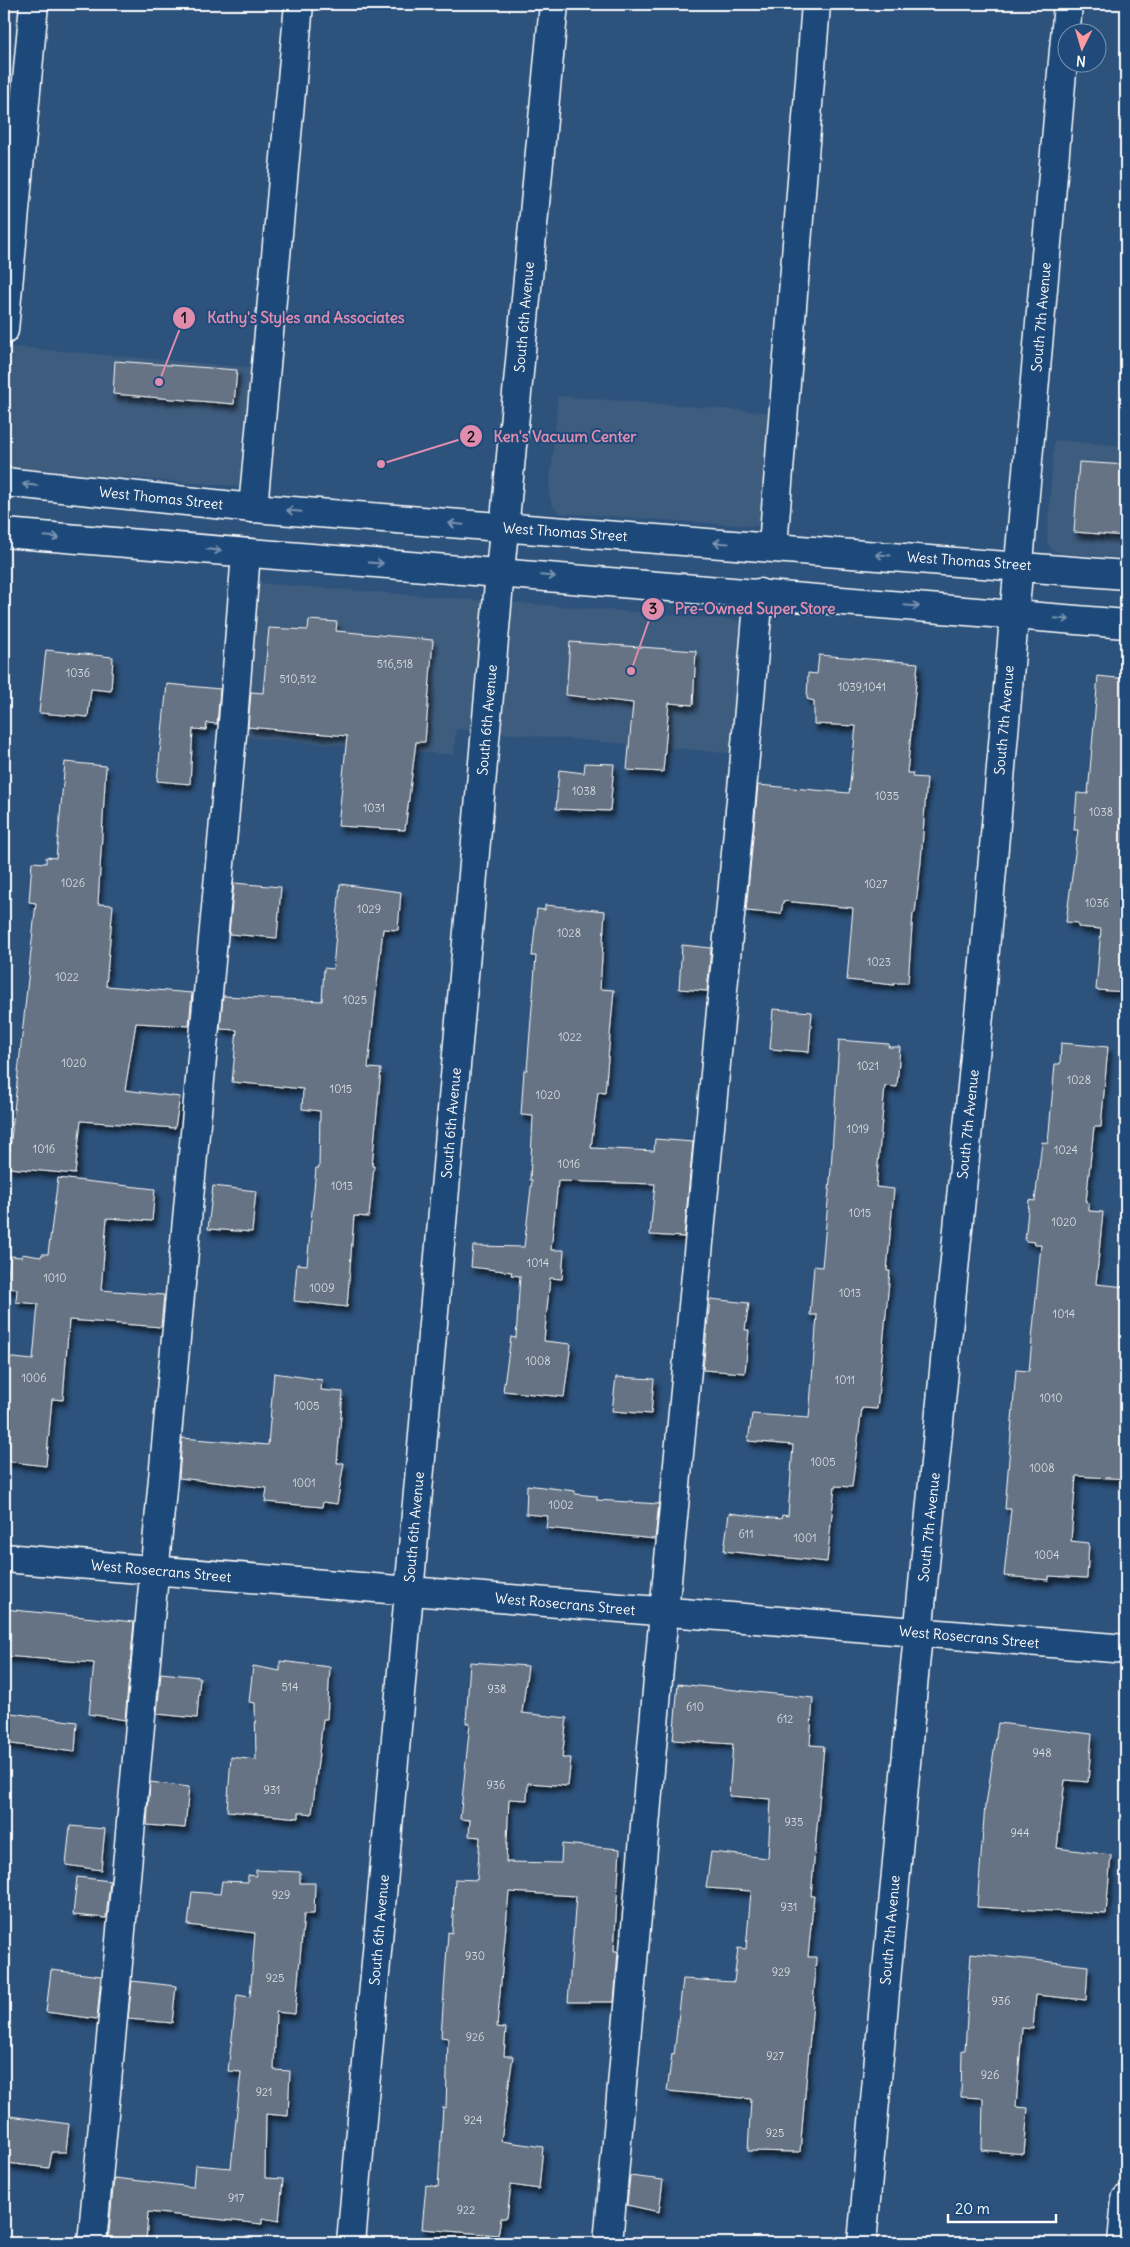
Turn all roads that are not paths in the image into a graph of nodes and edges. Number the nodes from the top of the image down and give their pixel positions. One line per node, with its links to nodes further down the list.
1 (34, 4): 6 (street)
2 (299, 4): 8 (street)
3 (554, 4): 9 (street, South 6th Avenue)
4 (816, 4): 11 (street)
5 (1068, 4): 13 (street, South 7th Avenue)
6 (4, 330)
7 (4, 482): 8 (street, West Thomas Street, one-way to 7)
8 (253, 508): 9 (street, West Thomas Street, one-way to 8)
9 (504, 528): 11 (street, West Thomas Street, one-way to 9); 14 (street, South 6th Avenue)
10 (4, 533): 12 (street, one-way to 12)
11 (773, 546): 13 (street, West Thomas Street, one-way to 11)
12 (246, 553): 14 (street, one-way to 14); 20 (street)
13 (1019, 565): 15 (street, West Thomas Street); 17 (street, South 7th Avenue)
14 (500, 572): 16 (street, one-way to 16); 21 (street, South 6th Avenue)
15 (1126, 575)
16 (759, 593): 17 (street, one-way to 17); 22 (street)
17 (1013, 615): 18 (street, one-way to 18); 23 (street, South 7th Avenue)
18 (1126, 624)
19 (4, 1558): 20 (street, West Rosecrans Street)
20 (155, 1571): 21 (street, West Rosecrans Street); 26 (street)
21 (408, 1591): 22 (street, West Rosecrans Street); 27 (street, South 6th Avenue)
22 (664, 1612): 23 (street, West Rosecrans Street); 28 (street)
23 (918, 1633): 24 (street, West Rosecrans Street); 29 (street, South 7th Avenue)
24 (1126, 1649)
25 (1126, 2199): 30 (street)
26 (92, 2243)
27 (351, 2243)
28 (608, 2243)
29 (862, 2243)
30 (1122, 2243)

